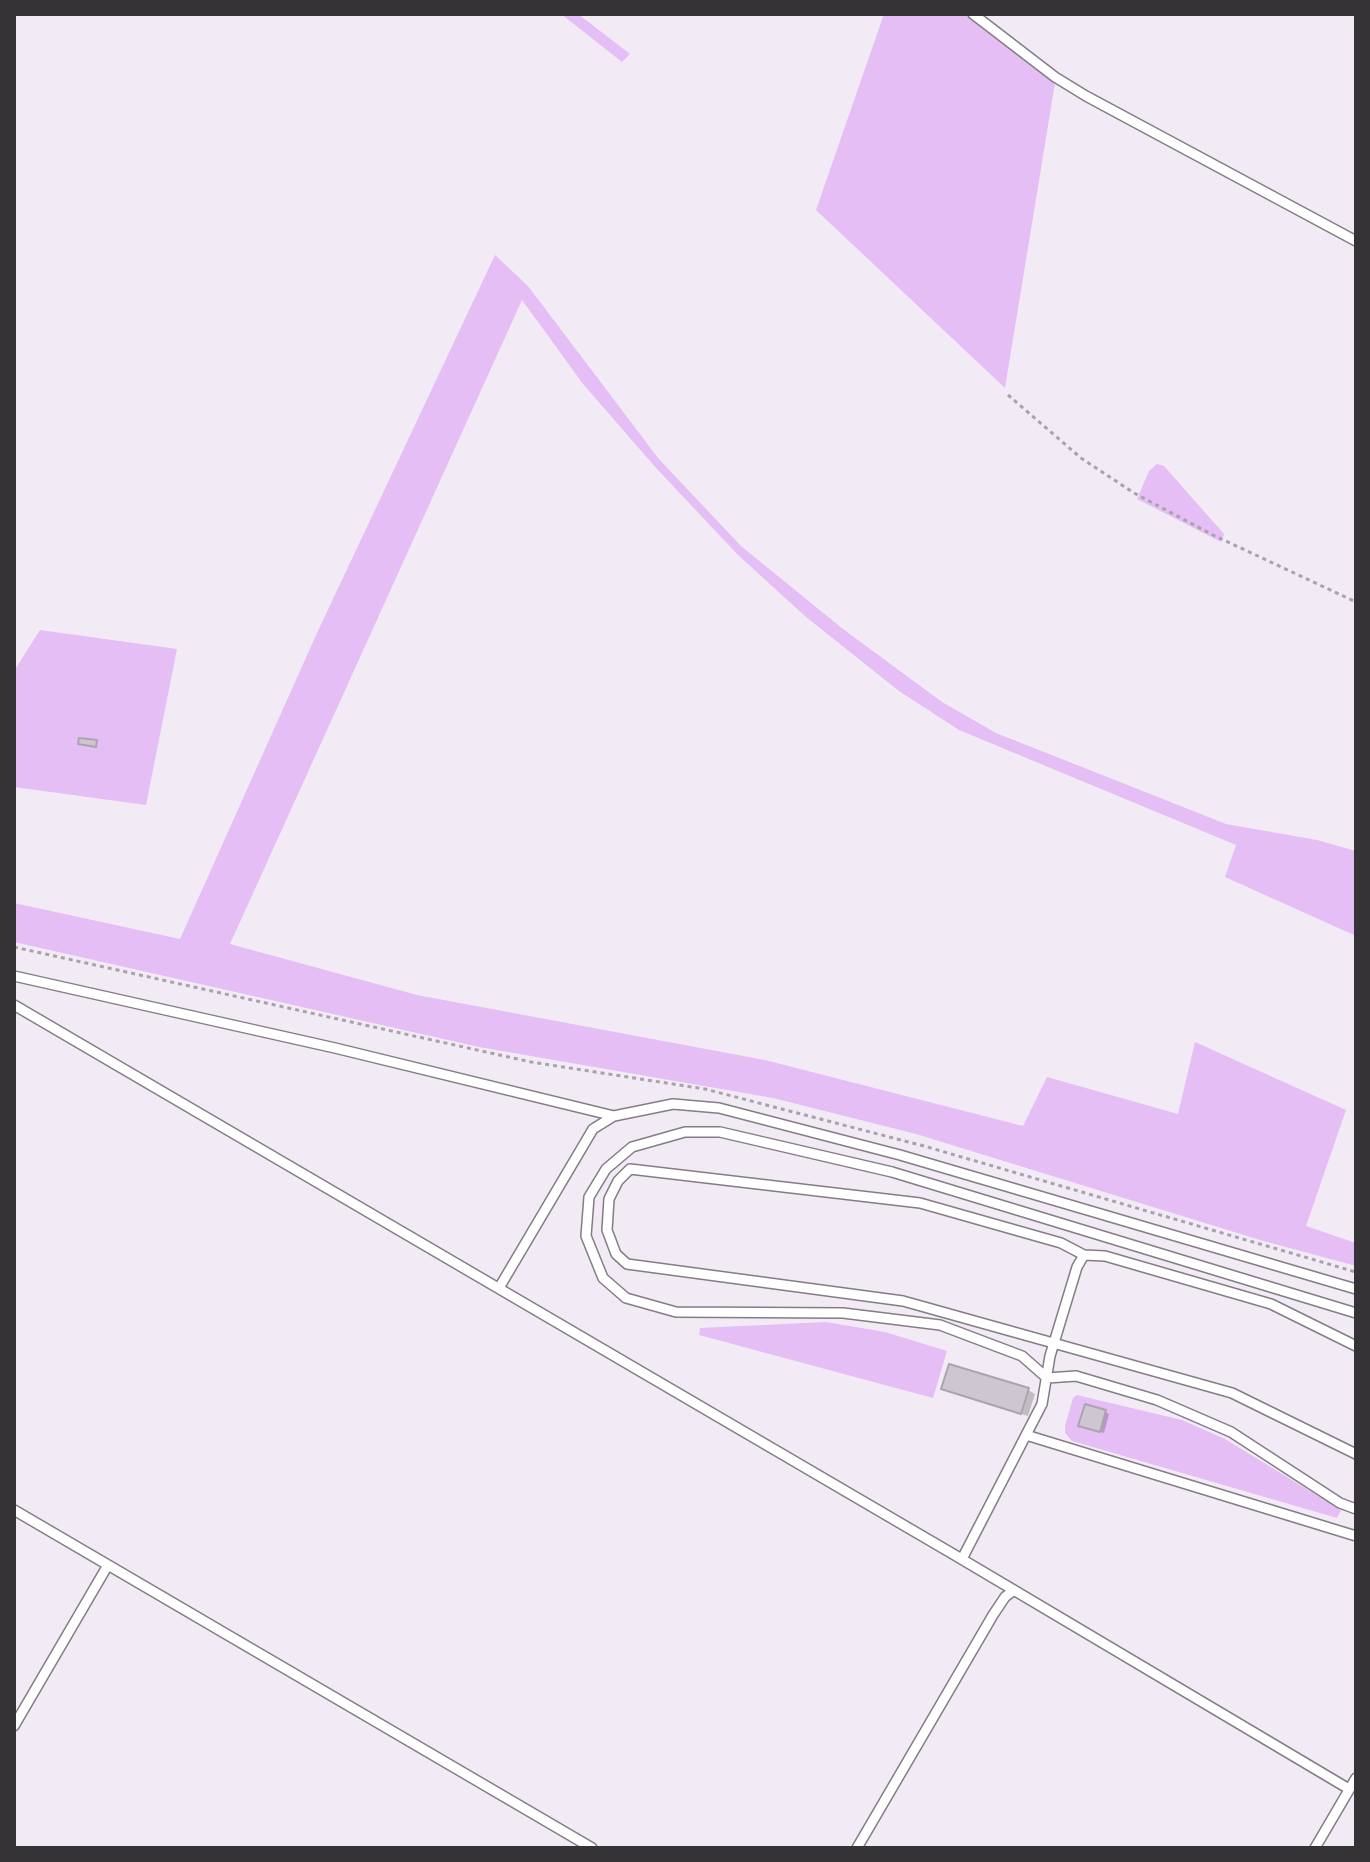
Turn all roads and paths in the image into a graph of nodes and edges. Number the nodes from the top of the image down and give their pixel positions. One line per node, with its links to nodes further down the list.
1 (973, 14): 2 (lane)
2 (1356, 241)
3 (1008, 395): 4 (path)
4 (1356, 602)
5 (14, 976): 7 (lane)
6 (14, 1005): 9 (lane)
7 (614, 1116): 9 (lane); 10 (lane)
8 (1084, 1255): 12 (lane); 12 (lane); 13 (lane)
9 (499, 1288): 20 (lane)
10 (1356, 1289)
11 (1356, 1313): 14 (lane)
12 (1054, 1342): 14 (lane); 16 (lane)
13 (1356, 1346)
14 (1047, 1378): 15 (lane); 17 (lane)
15 (1026, 1435): 19 (lane); 20 (lane)
16 (1356, 1454)
17 (1356, 1509)
18 (14, 1510): 21 (lane)
19 (1356, 1536)
20 (962, 1559): 22 (lane)
21 (108, 1565): 23 (lane); 26 (lane)
22 (1014, 1590): 25 (lane); 27 (lane)
23 (14, 1726)
24 (1356, 1778): 25 (lane)
25 (1349, 1789): 28 (lane)
26 (592, 1848)
27 (857, 1848)
28 (1315, 1848)

